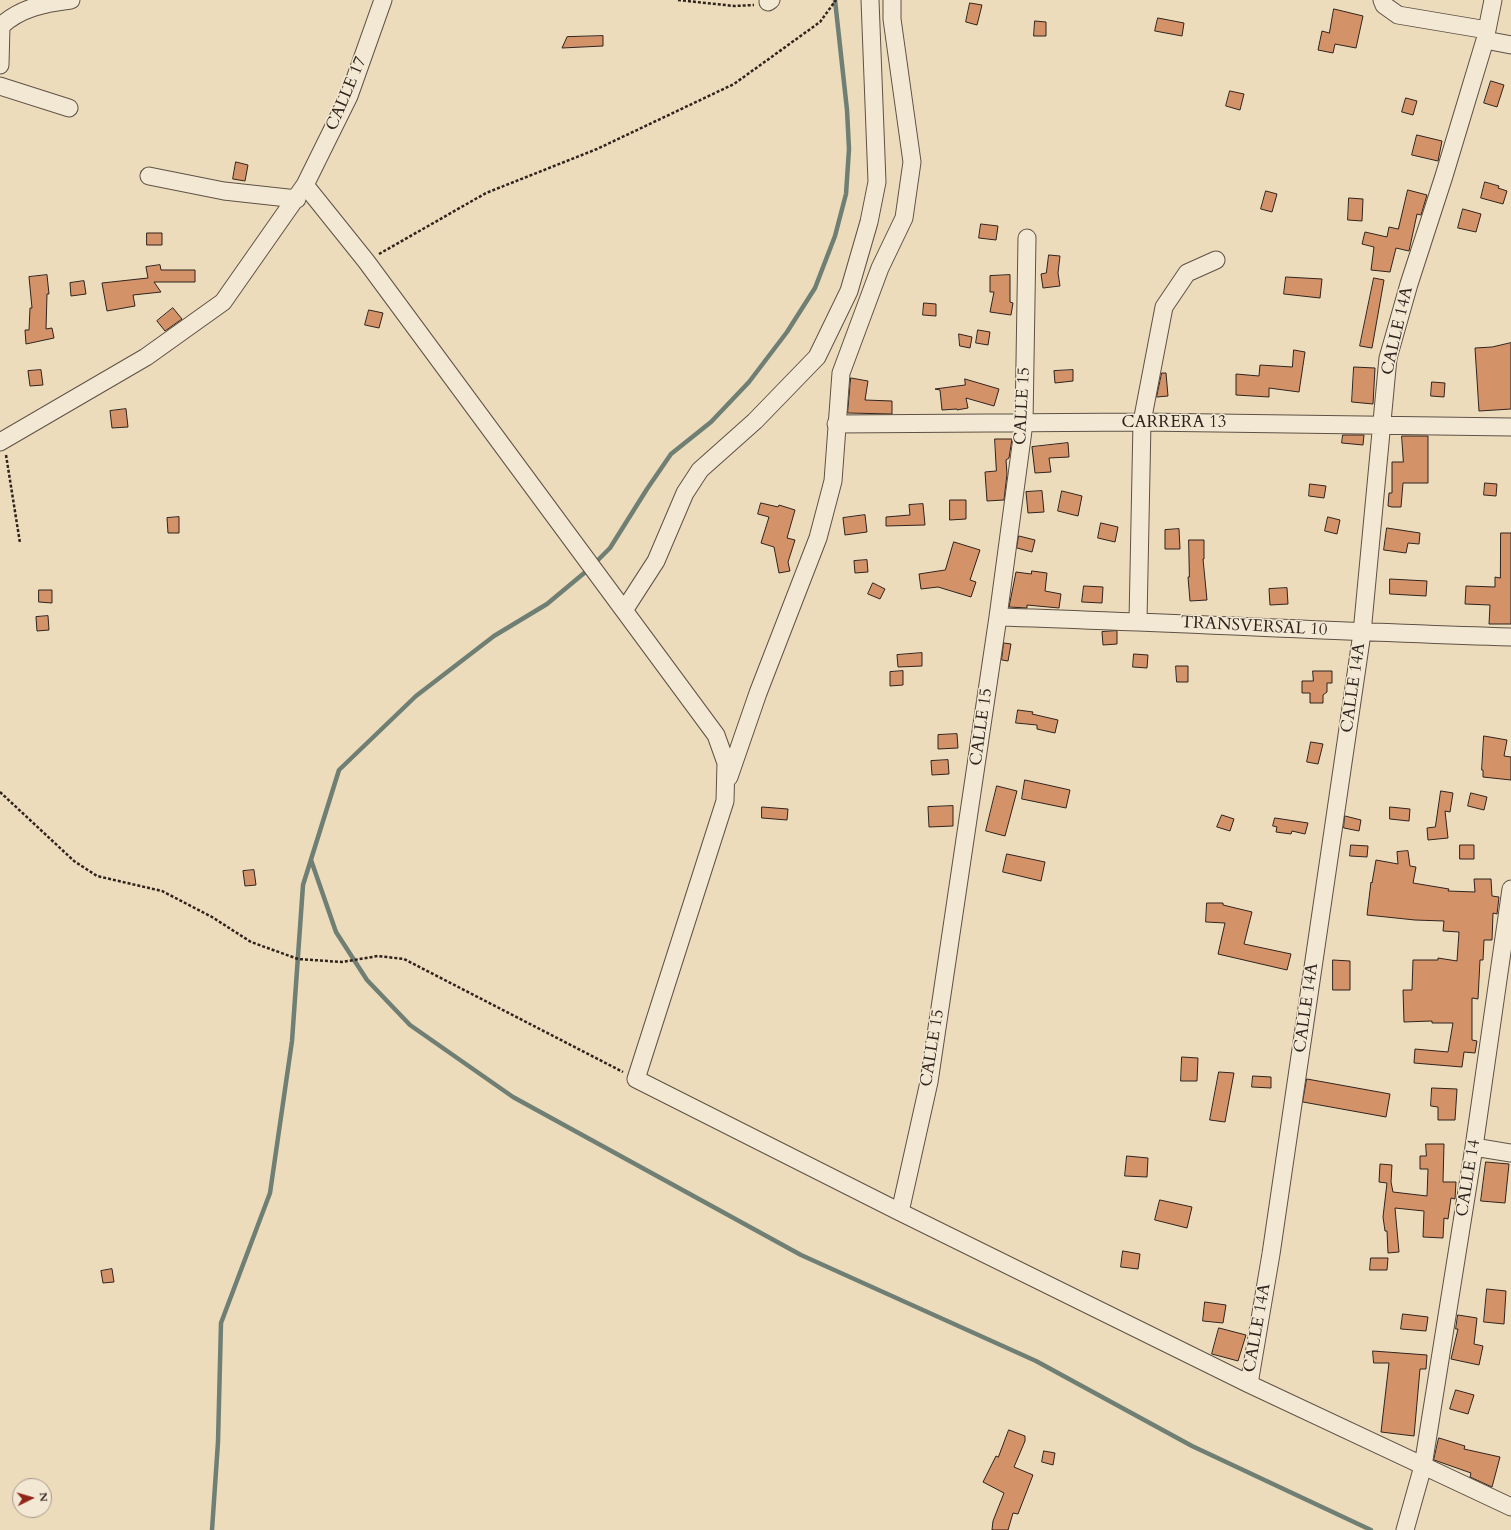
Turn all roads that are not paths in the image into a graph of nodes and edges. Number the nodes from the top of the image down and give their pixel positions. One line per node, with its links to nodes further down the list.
1 (383, 0): 13 (street, CALLE 17)
2 (870, 0): 22 (street)
3 (892, 0): 18 (street)
4 (1382, 0): 7 (street)
5 (1493, 0): 7 (street, CALLE 14A)
6 (62, 1): 9 (street)
7 (1486, 35): 8 (street); 19 (street, CALLE 14A)
8 (1511, 46)
9 (0, 65)
10 (0, 86): 11 (street)
11 (69, 108)
12 (149, 176): 13 (street)
13 (301, 192): 21 (street, CALLE 17); 22 (street)
14 (1027, 238): 17 (street, CALLE 15)
15 (1216, 260): 16 (street)
16 (1142, 422): 17 (street, CARRERA 13); 19 (street, CARRERA 13); 24 (street)
17 (1024, 423): 18 (street, CARRERA 13); 23 (street, CALLE 15)
18 (836, 424): 27 (street)
19 (1382, 424): 20 (street, CARRERA 13); 25 (street, CALLE 14A)
20 (1511, 427)
21 (2, 441)
22 (625, 609): 27 (street)
23 (998, 617): 24 (street, TRANSVERSAL 10); 31 (street, CALLE 15)
24 (1138, 621): 25 (street, TRANSVERSAL 10)
25 (1362, 633): 26 (street, TRANSVERSAL 10); 32 (street, CALLE 14A)
26 (1511, 637)
27 (725, 787): 31 (street)
28 (1511, 889): 29 (street, CALLE 14)
29 (1474, 1147): 30 (street); 33 (street, CALLE 14)
30 (1511, 1152)
31 (900, 1212): 32 (street)
32 (1249, 1384): 33 (street)
33 (1423, 1466): 34 (street); 35 (street, CALLE 14)
34 (1511, 1507)
35 (1405, 1527)

